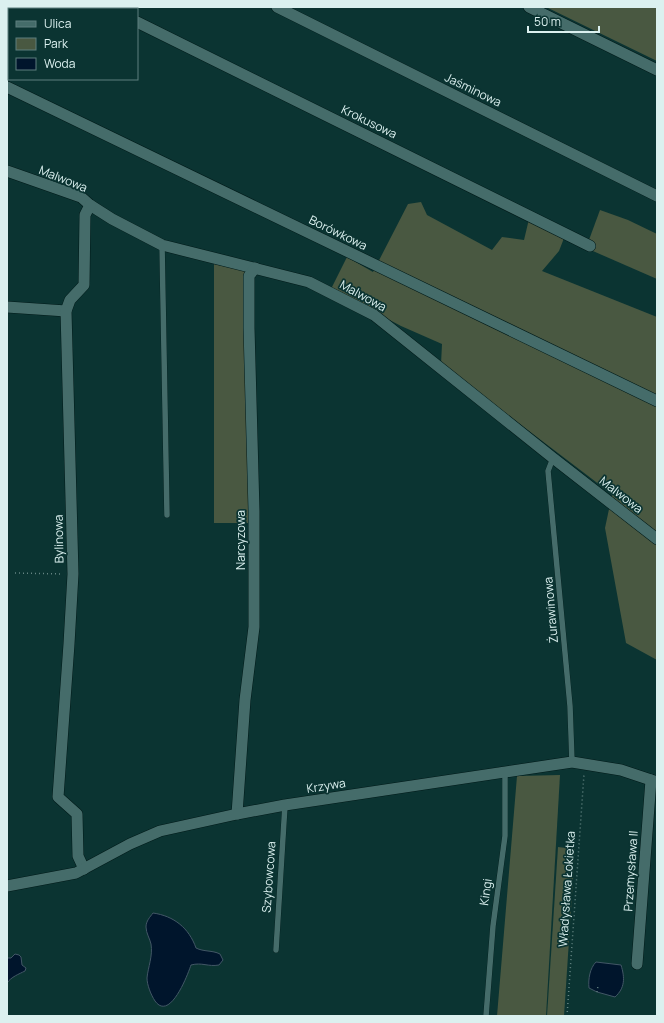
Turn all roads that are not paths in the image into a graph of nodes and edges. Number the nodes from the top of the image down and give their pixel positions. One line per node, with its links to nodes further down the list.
1 (277, 7): 7 (street, Jaśminowa)
2 (529, 7): 4 (street)
3 (138, 22): 10 (street, Krokusowa)
4 (657, 70)
5 (7, 88): 14 (street, Borówkowa)
6 (7, 171): 8 (street, Malwowa)
7 (657, 196)
8 (90, 205): 9 (street, Malwowa); 13 (street)
9 (162, 245): 11 (street, Malwowa); 16 (lane)
10 (590, 246)
11 (255, 268): 15 (street, Malwowa); 22 (street, Narcyzowa)
12 (7, 307): 13 (street)
13 (66, 311): 23 (street, Bylinowa)
14 (657, 401)
15 (553, 458): 17 (street, Malwowa); 18 (lane, Żurawinowa)
16 (167, 515)
17 (657, 539)
18 (572, 762): 19 (street, Krzywa); 20 (street, Krzywa)
19 (505, 772): 21 (street, Krzywa); 27 (lane, Kingi)
20 (654, 781): 26 (street, Przemysława II)
21 (285, 805): 22 (street, Krzywa); 25 (lane, Szybowcowa)
22 (237, 814): 23 (street, Krzywa)
23 (84, 869): 24 (street, Krzywa)
24 (7, 886)
25 (276, 950)
26 (637, 964)
27 (486, 1016)

